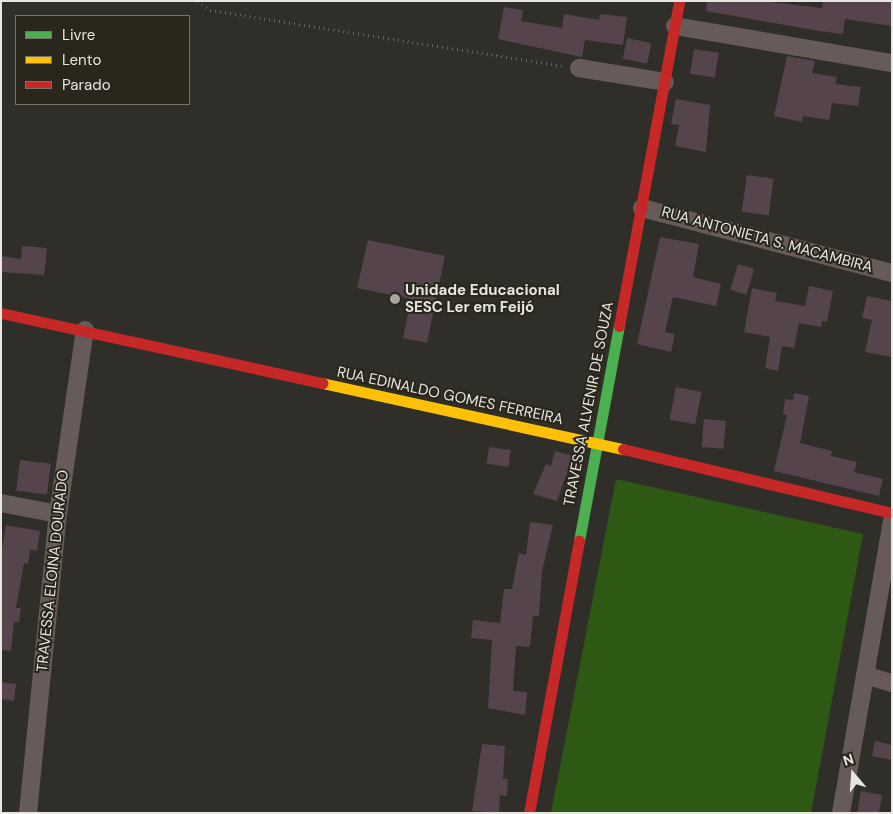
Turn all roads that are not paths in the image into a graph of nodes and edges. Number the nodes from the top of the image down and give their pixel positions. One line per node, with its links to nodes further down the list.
1 (679, 1): 2 (street, TRAVESSA ALVENIR DE SOUZA)
2 (675, 26): 3 (street); 5 (street, TRAVESSA ALVENIR DE SOUZA)
3 (892, 64)
4 (579, 68): 5 (street)
5 (665, 82): 6 (street, TRAVESSA ALVENIR DE SOUZA)
6 (642, 208): 7 (street, RUA ANTONIETA S. MACAMBIRA); 10 (street, TRAVESSA ALVENIR DE SOUZA)
7 (892, 273)
8 (1, 313): 9 (street, RUA EDINALDO GOMES FERREIRA)
9 (84, 330): 10 (street, RUA EDINALDO GOMES FERREIRA); 13 (street, TRAVESSA ELOINA DOURADO)
10 (596, 443): 12 (street, RUA EDINALDO GOMES FERREIRA); 18 (street, TRAVESSA ALVENIR DE SOUZA)
11 (1, 503): 13 (street)
12 (892, 513)
13 (58, 514): 17 (street, TRAVESSA ELOINA DOURADO)
14 (892, 520): 15 (street)
15 (865, 675): 16 (street); 19 (street)
16 (892, 683)
17 (28, 813)
18 (529, 813)
19 (841, 813)

